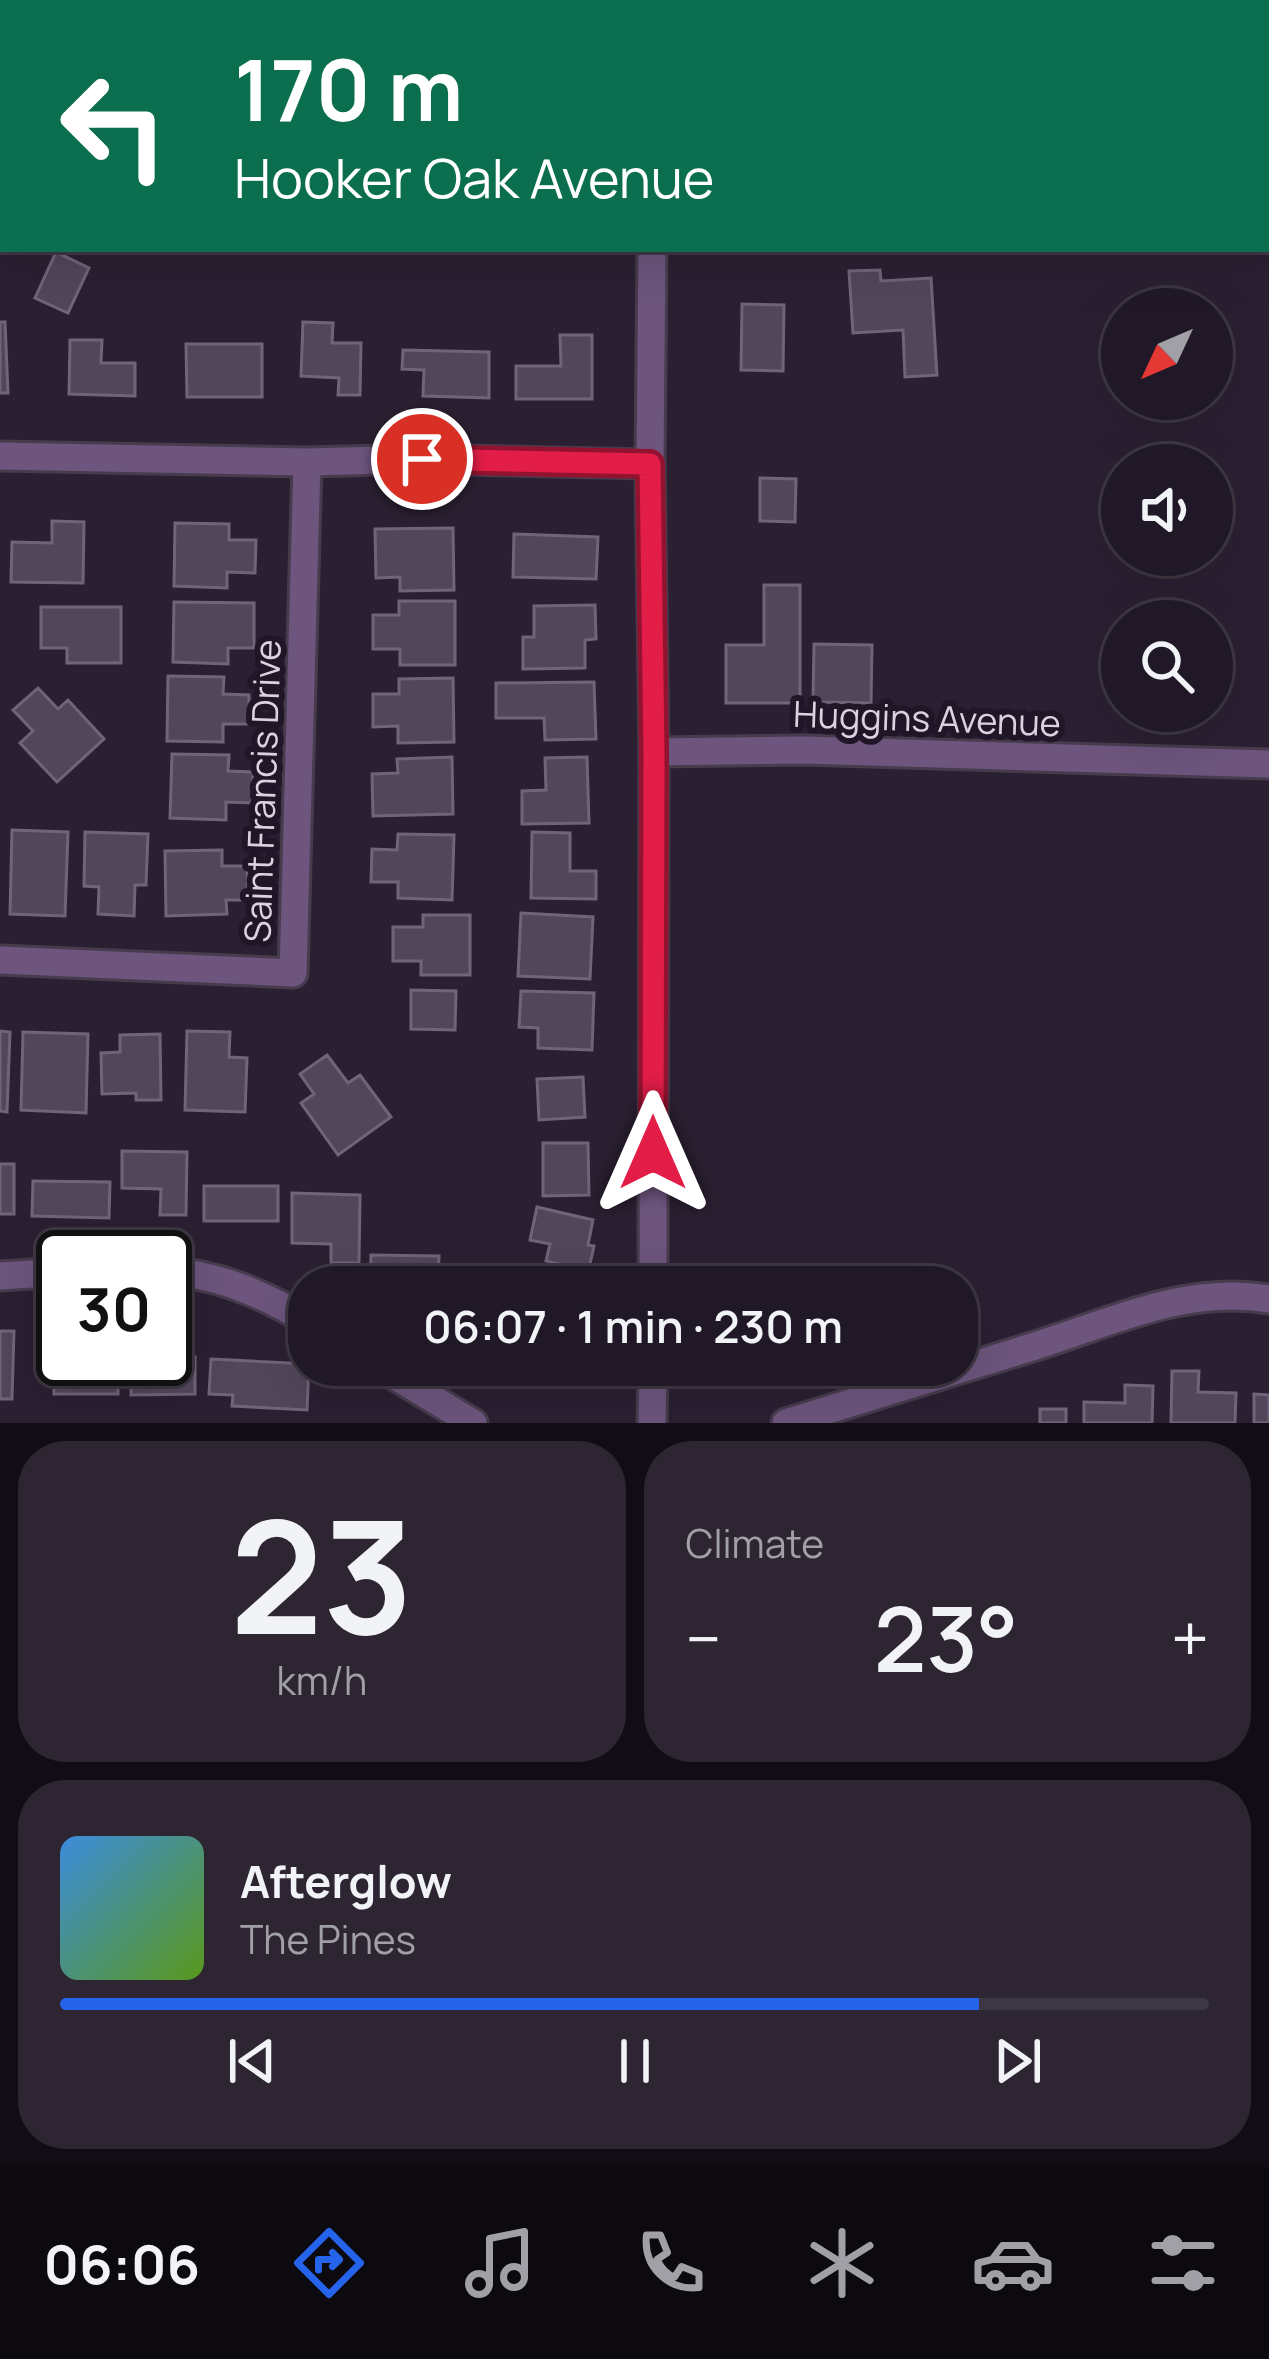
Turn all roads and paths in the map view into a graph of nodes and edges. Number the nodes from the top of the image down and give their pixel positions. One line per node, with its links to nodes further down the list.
1 (652, 252): 4 (street)
2 (0, 456): 3 (street)
3 (307, 462): 4 (street); 7 (street, Saint Francis Drive)
4 (650, 464): 5 (street)
5 (654, 752): 6 (street, Huggins Avenue); 8 (street)
6 (1269, 764)
7 (0, 960)
8 (653, 1266)
9 (192, 1273): 13 (street)
10 (36, 1274): 11 (street)
11 (0, 1276)
12 (1269, 1299): 18 (street)
13 (288, 1310)
14 (412, 1386): 16 (street)
15 (652, 1386): 17 (street)
16 (473, 1423)
17 (652, 1423)
18 (786, 1423)

